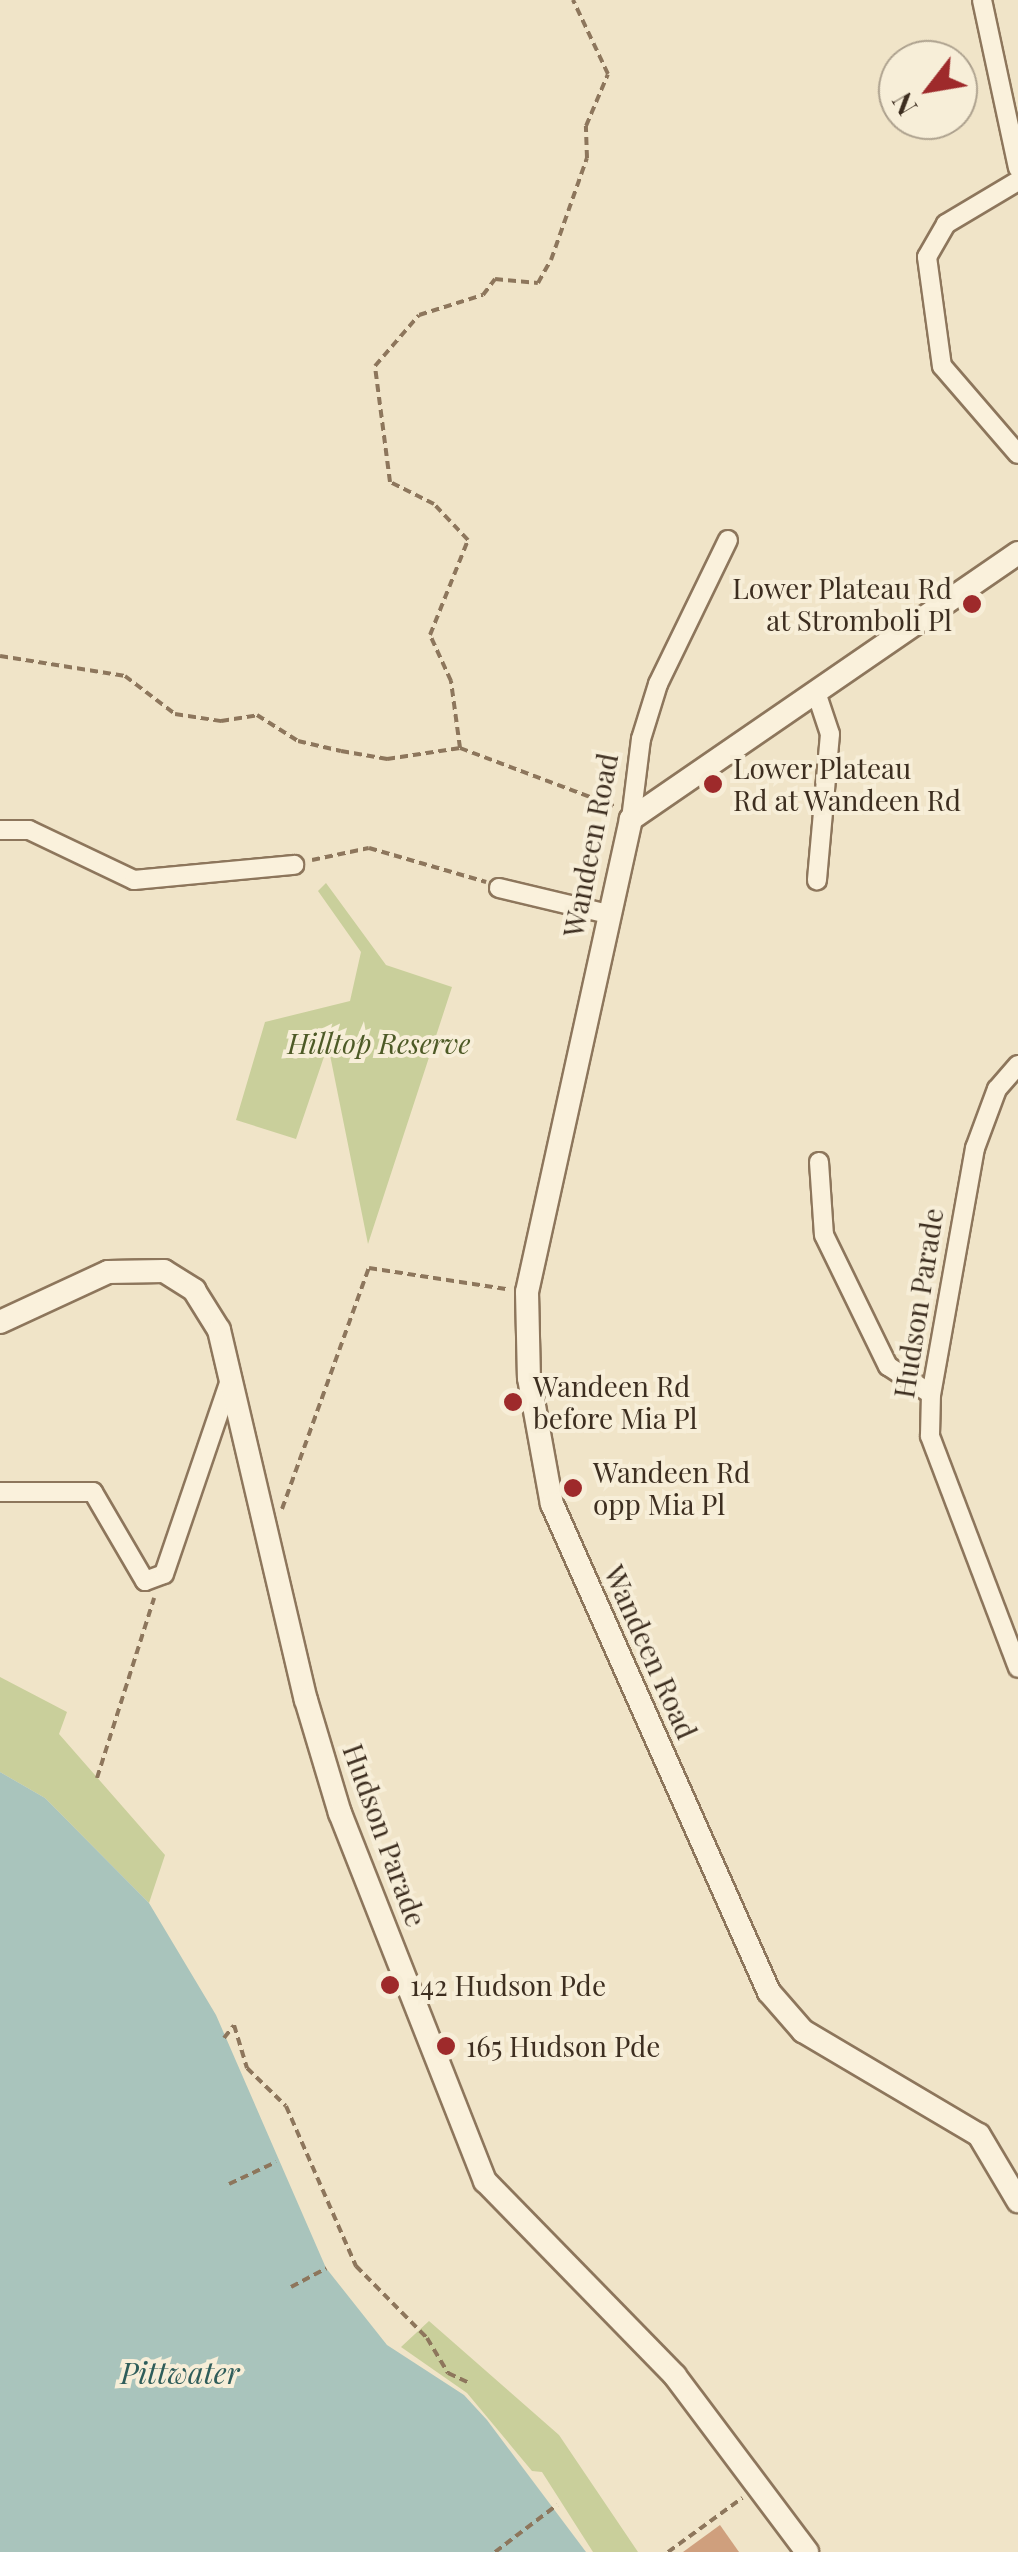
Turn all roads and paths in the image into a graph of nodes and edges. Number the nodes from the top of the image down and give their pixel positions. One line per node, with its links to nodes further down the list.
1 (573, 0): 10 (path)
2 (982, 0): 3 (street)
3 (1018, 168)
4 (1018, 181): 5 (street)
5 (1018, 454)
6 (728, 540): 11 (street, Wandeen Road)
7 (1018, 553): 9 (street)
8 (0, 656): 10 (path)
9 (817, 694): 11 (street); 14 (street)
10 (460, 748): 11 (path)
11 (632, 815): 16 (street, Wandeen Road)
12 (0, 830): 13 (street)
13 (294, 865): 15 (path)
14 (817, 880)
15 (499, 888): 16 (street)
16 (608, 914): 19 (street, Wandeen Road)
17 (1018, 1065): 22 (street, Hudson Parade)
18 (819, 1162): 22 (street)
19 (527, 1292): 24 (path); 31 (street, Wandeen Road)
20 (0, 1322): 21 (street, Hudson Parade)
21 (231, 1378): 24 (street, Hudson Parade); 25 (street)
22 (930, 1394): 26 (street, Hudson Parade)
23 (0, 1492): 25 (street)
24 (269, 1545): 39 (street, Hudson Parade)
25 (152, 1578): 27 (path)
26 (1018, 1668)
27 (97, 1778)
28 (224, 2038): 34 (path)
29 (276, 2162): 30 (path)
30 (230, 2184)
31 (1018, 2200)
32 (326, 2268): 33 (path)
33 (291, 2287)
34 (469, 2382)
35 (746, 2496): 38 (path)
36 (557, 2505): 37 (path)
37 (495, 2552)
38 (668, 2552)
39 (806, 2552)

